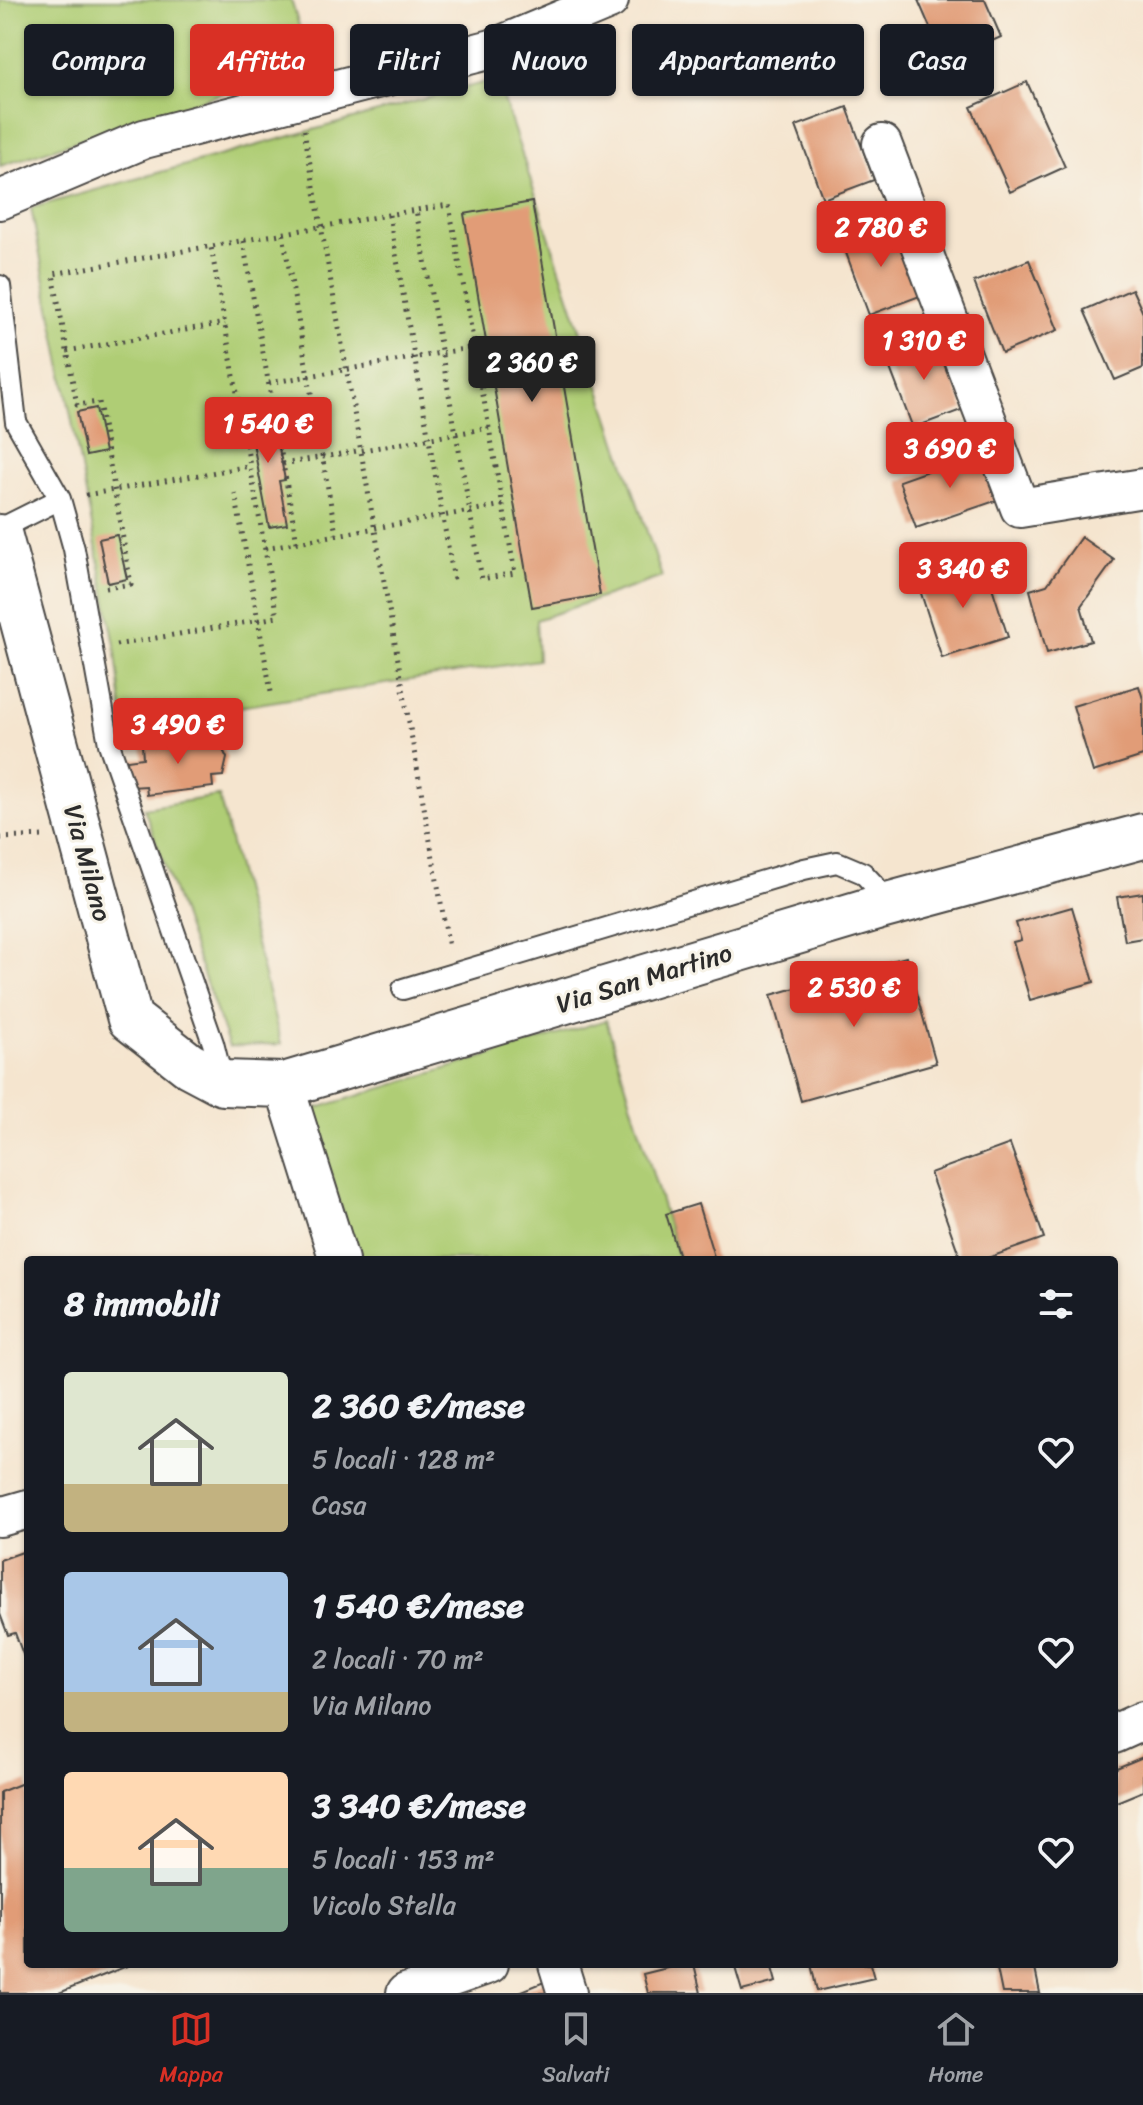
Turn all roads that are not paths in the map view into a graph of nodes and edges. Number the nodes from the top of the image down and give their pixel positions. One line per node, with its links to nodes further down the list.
1 (609, 0): 3 (street)
2 (882, 144): 5 (street)
3 (0, 200)
4 (0, 286): 6 (lane)
5 (1143, 488)
6 (60, 499): 7 (lane); 12 (lane)
7 (0, 529)
8 (0, 537): 12 (street, Via Milano)
9 (1143, 836): 10 (street, Via San Martino)
10 (880, 907): 11 (lane); 13 (street, Via San Martino)
11 (403, 989)
12 (223, 1083): 13 (street, Via Milano)
13 (284, 1085): 14 (street)
14 (338, 1256)
15 (24, 1510): 16 (street)
16 (0, 1517)
17 (1143, 1721): 18 (street)
18 (1118, 1732)
19 (478, 1968): 21 (street)
20 (559, 1968): 22 (street)
21 (406, 1993)
22 (567, 1993)

